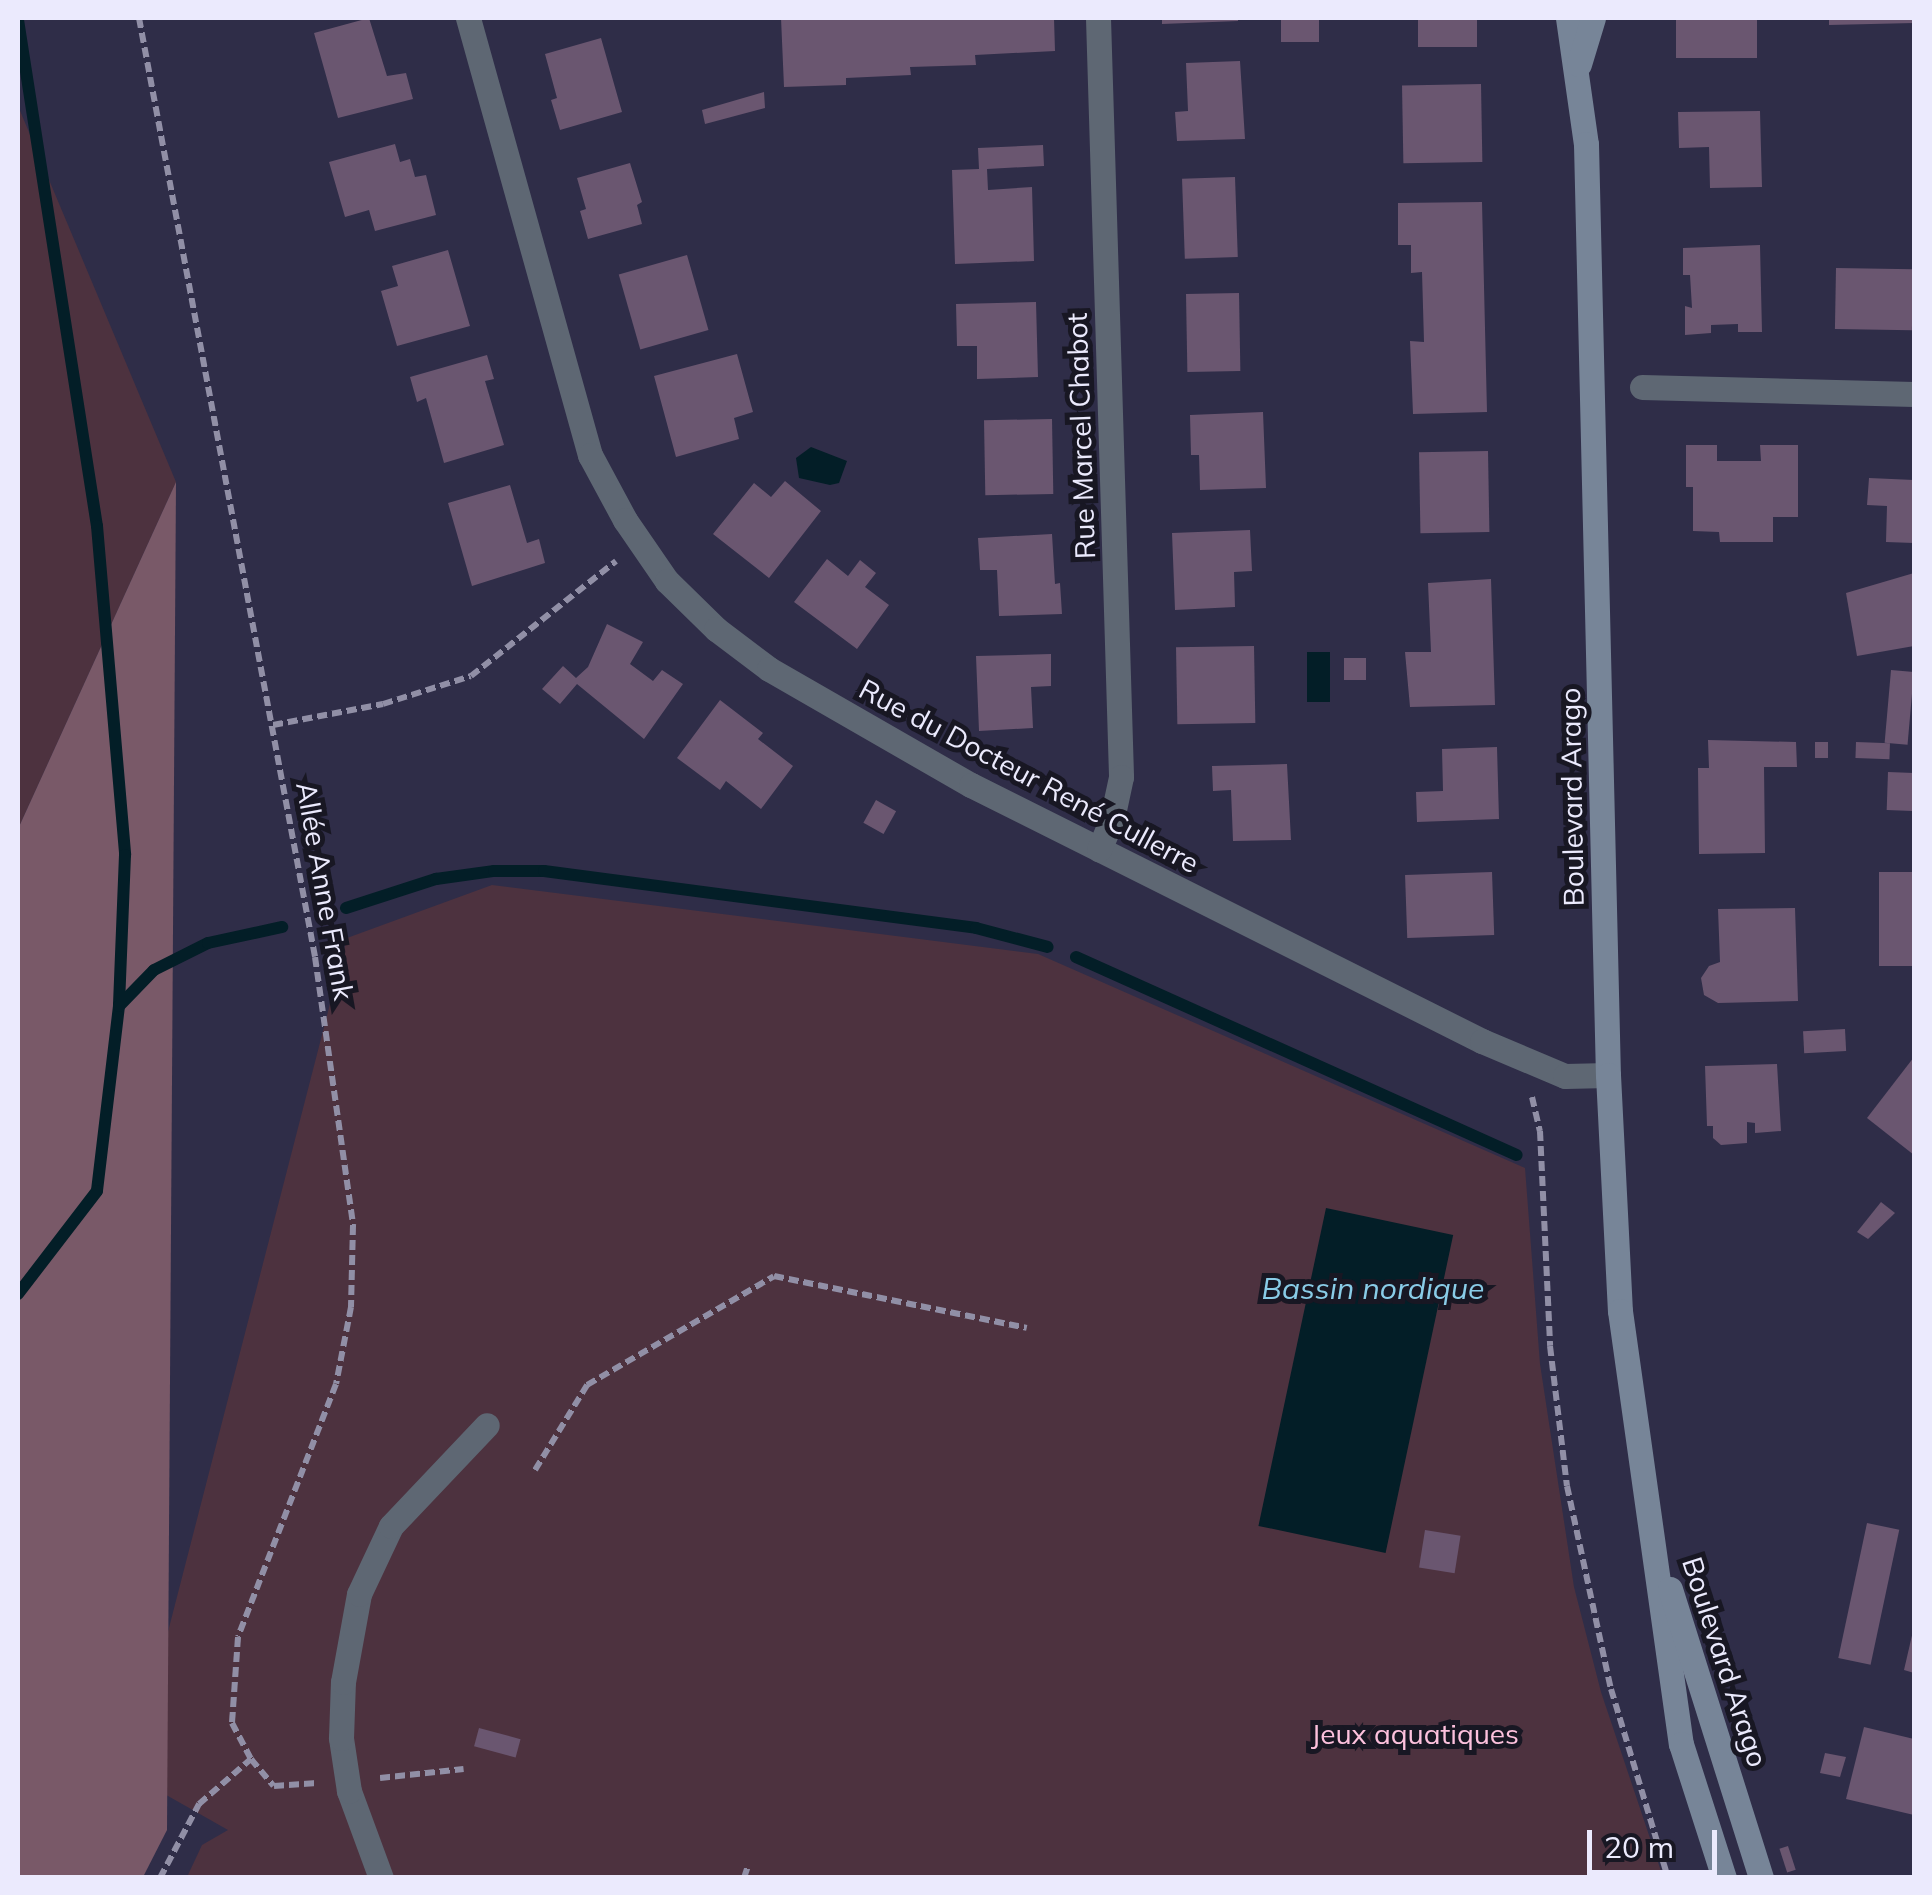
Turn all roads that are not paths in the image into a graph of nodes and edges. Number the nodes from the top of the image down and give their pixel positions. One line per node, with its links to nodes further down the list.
1 (468, 18): 8 (street, Rue du Docteur René Cullerre)
2 (1098, 18): 8 (street, Rue Marcel Chabot)
3 (1568, 18): 5 (main road, Boulevard Arago)
4 (1592, 18): 5 (main road, Boulevard Arago)
5 (1578, 68): 9 (main road, Boulevard Arago)
6 (1642, 386): 7 (street)
7 (1914, 394)
8 (1099, 850): 9 (street, Rue du Docteur René Cullerre)
9 (1608, 1075): 11 (main road, Boulevard Arago)
10 (487, 1424): 12 (street)
11 (1649, 1522): 13 (main road, Boulevard Arago); 14 (main road, Boulevard Arago)
12 (381, 1878)
13 (1724, 1878)
14 (1761, 1878)

